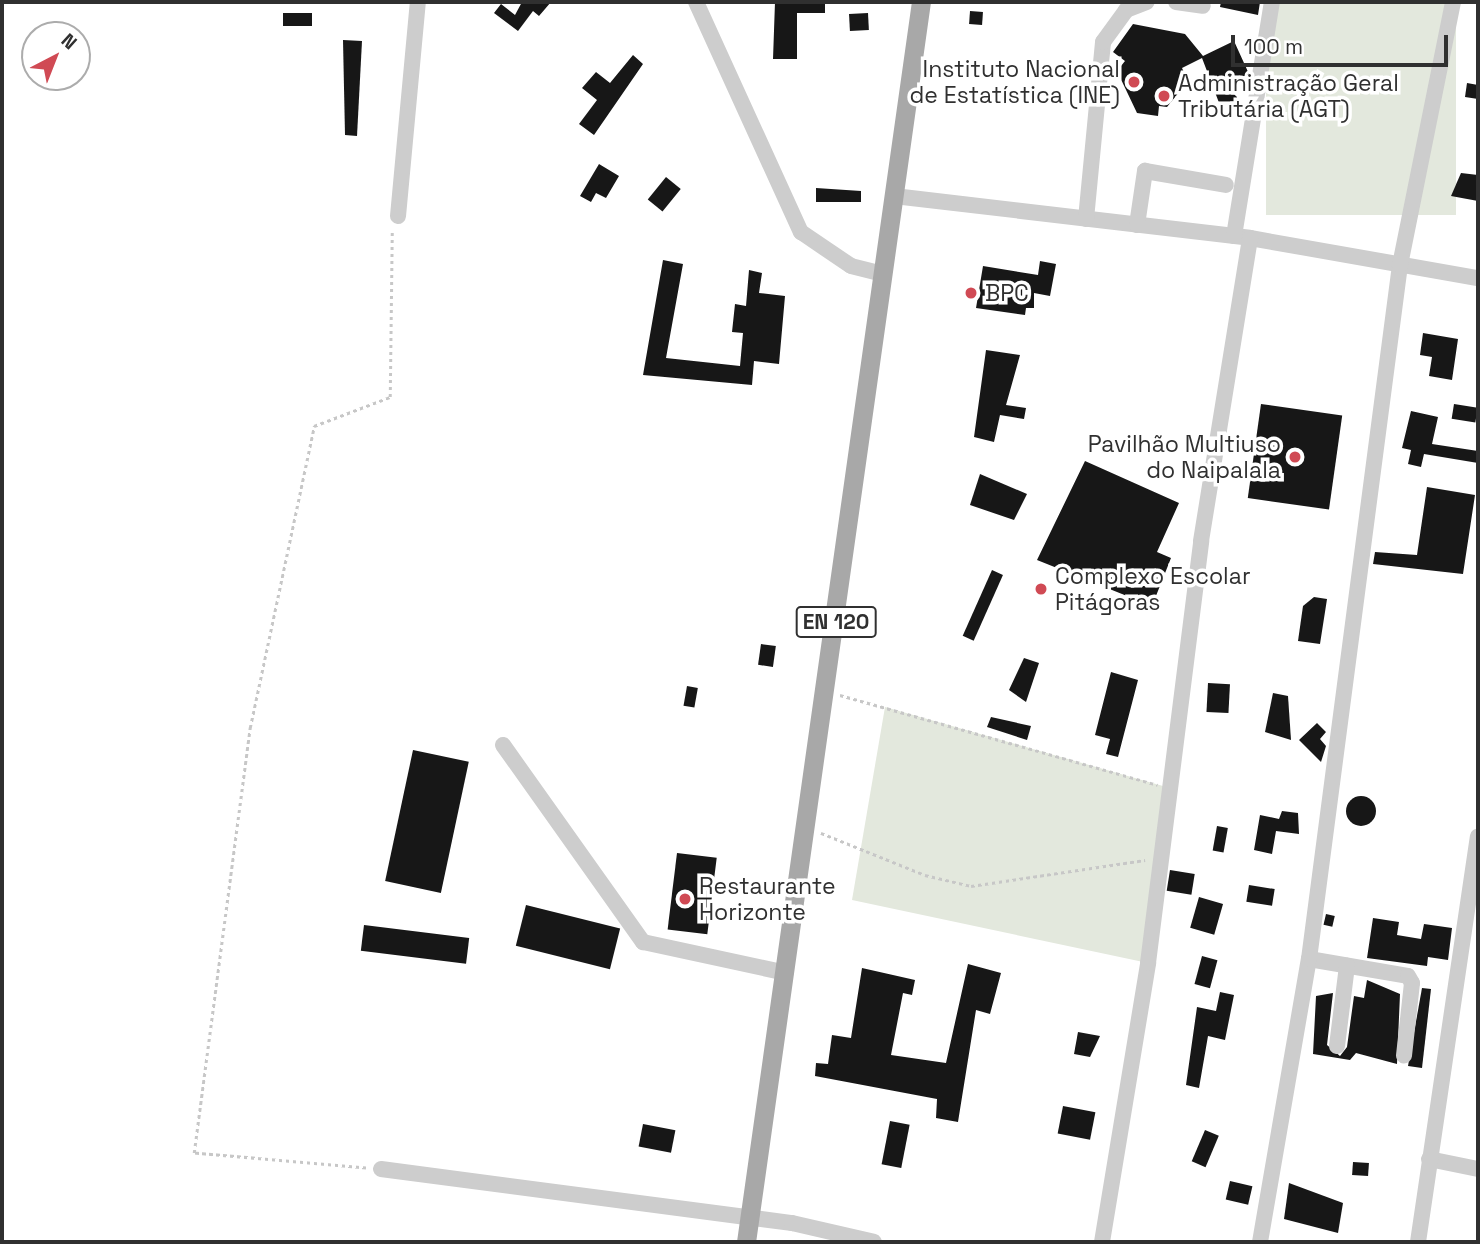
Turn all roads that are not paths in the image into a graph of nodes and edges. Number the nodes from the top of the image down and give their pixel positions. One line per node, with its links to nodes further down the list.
1 (418, 2): 11 (street)
2 (696, 2): 16 (street)
3 (921, 2): 10 (main road, EN 120)
4 (1147, 2): 12 (street)
5 (1176, 2): 8 (street)
6 (1272, 2): 14 (street)
7 (1454, 2): 15 (street)
8 (1203, 6)
9 (1226, 185): 13 (street)
10 (894, 196): 12 (street); 16 (main road, EN 120)
11 (398, 216)
12 (1086, 219): 13 (street)
13 (1136, 225): 14 (street)
14 (1242, 237): 15 (street); 32 (street)
15 (1400, 265): 17 (street); 21 (street)
16 (884, 274): 23 (main road, EN 120)
17 (1478, 278)
18 (503, 745): 23 (street)
19 (1478, 836): 20 (street)
20 (1471, 953): 26 (street)
21 (1308, 958): 22 (street); 33 (street)
22 (1347, 966): 24 (street); 25 (street)
23 (786, 973): 29 (main road, EN 120)
24 (1337, 1046)
25 (1404, 1056)
26 (1429, 1159): 28 (street); 34 (street)
27 (381, 1169): 29 (street)
28 (1478, 1169)
29 (749, 1220): 30 (main road, EN 120); 31 (street)
30 (746, 1242)
31 (874, 1242)
32 (1102, 1242)
33 (1260, 1242)
34 (1418, 1242)

